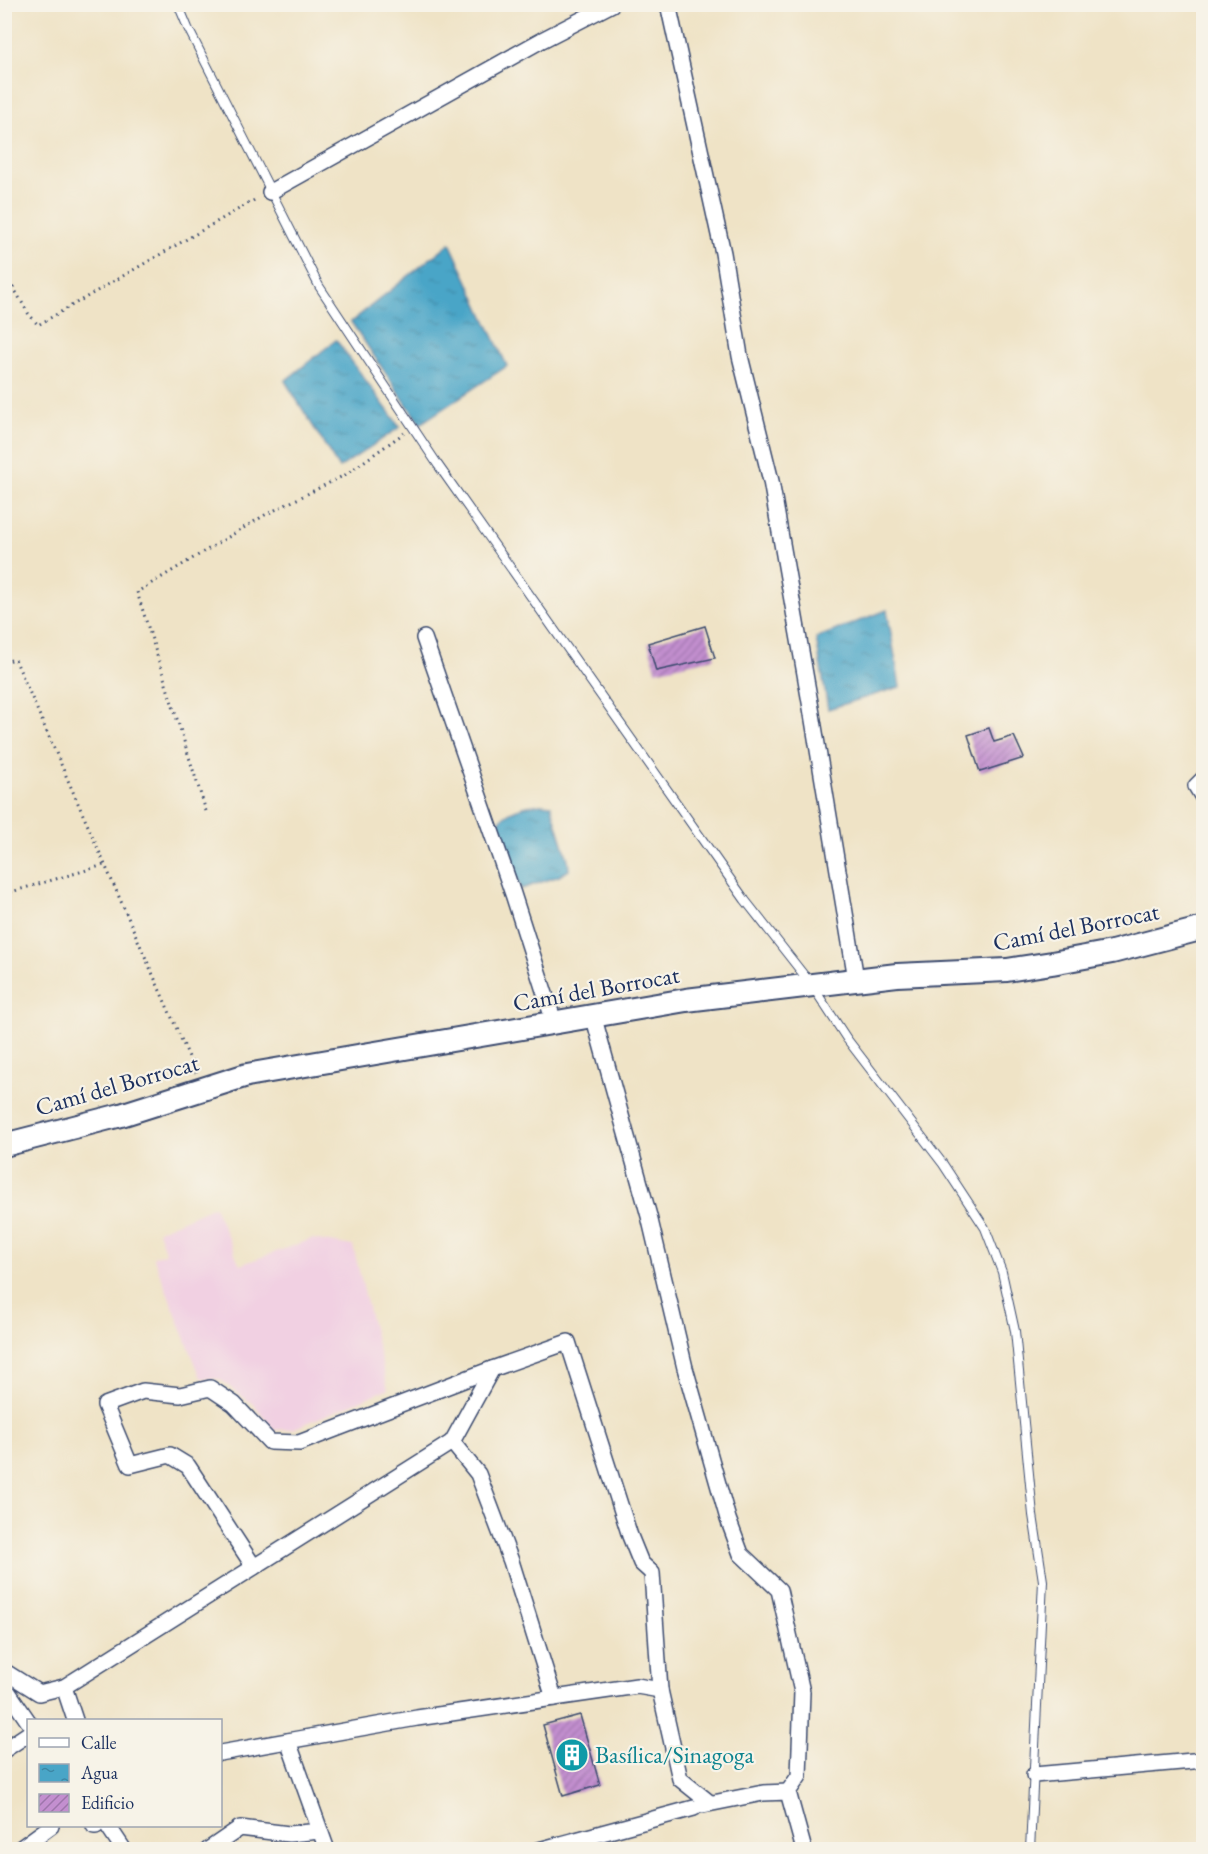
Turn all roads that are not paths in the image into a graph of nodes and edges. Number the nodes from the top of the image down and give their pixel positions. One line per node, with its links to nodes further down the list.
1 (178, 4): 4 (lane)
2 (612, 4): 4 (street)
3 (668, 4): 9 (street)
4 (270, 192): 10 (lane)
5 (424, 638): 12 (street)
6 (1203, 778): 7 (street)
7 (1203, 799)
8 (1203, 928): 9 (street, Camí del Borrocat)
9 (856, 980): 10 (street, Camí del Borrocat)
10 (812, 984): 11 (street, Camí del Borrocat); 29 (lane)
11 (593, 1015): 12 (street, Camí del Borrocat); 30 (street)
12 (554, 1022): 13 (street, Camí del Borrocat)
13 (4, 1145)
14 (492, 1369): 15 (street); 16 (street); 20 (street)
15 (452, 1443): 16 (street); 21 (street)
16 (254, 1567): 19 (street)
17 (4, 1671): 19 (street)
18 (4, 1686): 23 (street)
19 (64, 1688): 22 (street)
20 (660, 1690): 21 (street); 31 (street)
21 (554, 1698): 25 (street)
22 (75, 1719)
23 (27, 1720)
24 (27, 1735): 26 (street)
25 (288, 1741): 27 (street); 34 (street)
26 (4, 1750)
27 (222, 1753)
28 (1203, 1760): 29 (street)
29 (1034, 1775): 41 (lane)
30 (788, 1791): 31 (street); 40 (street)
31 (701, 1806): 39 (street)
32 (50, 1827): 35 (street)
33 (109, 1827): 36 (street)
34 (320, 1831): 37 (street); 38 (street)
35 (18, 1850)
36 (124, 1850)
37 (208, 1850)
38 (327, 1850)
39 (539, 1850)
40 (804, 1850)
41 (1030, 1850)

